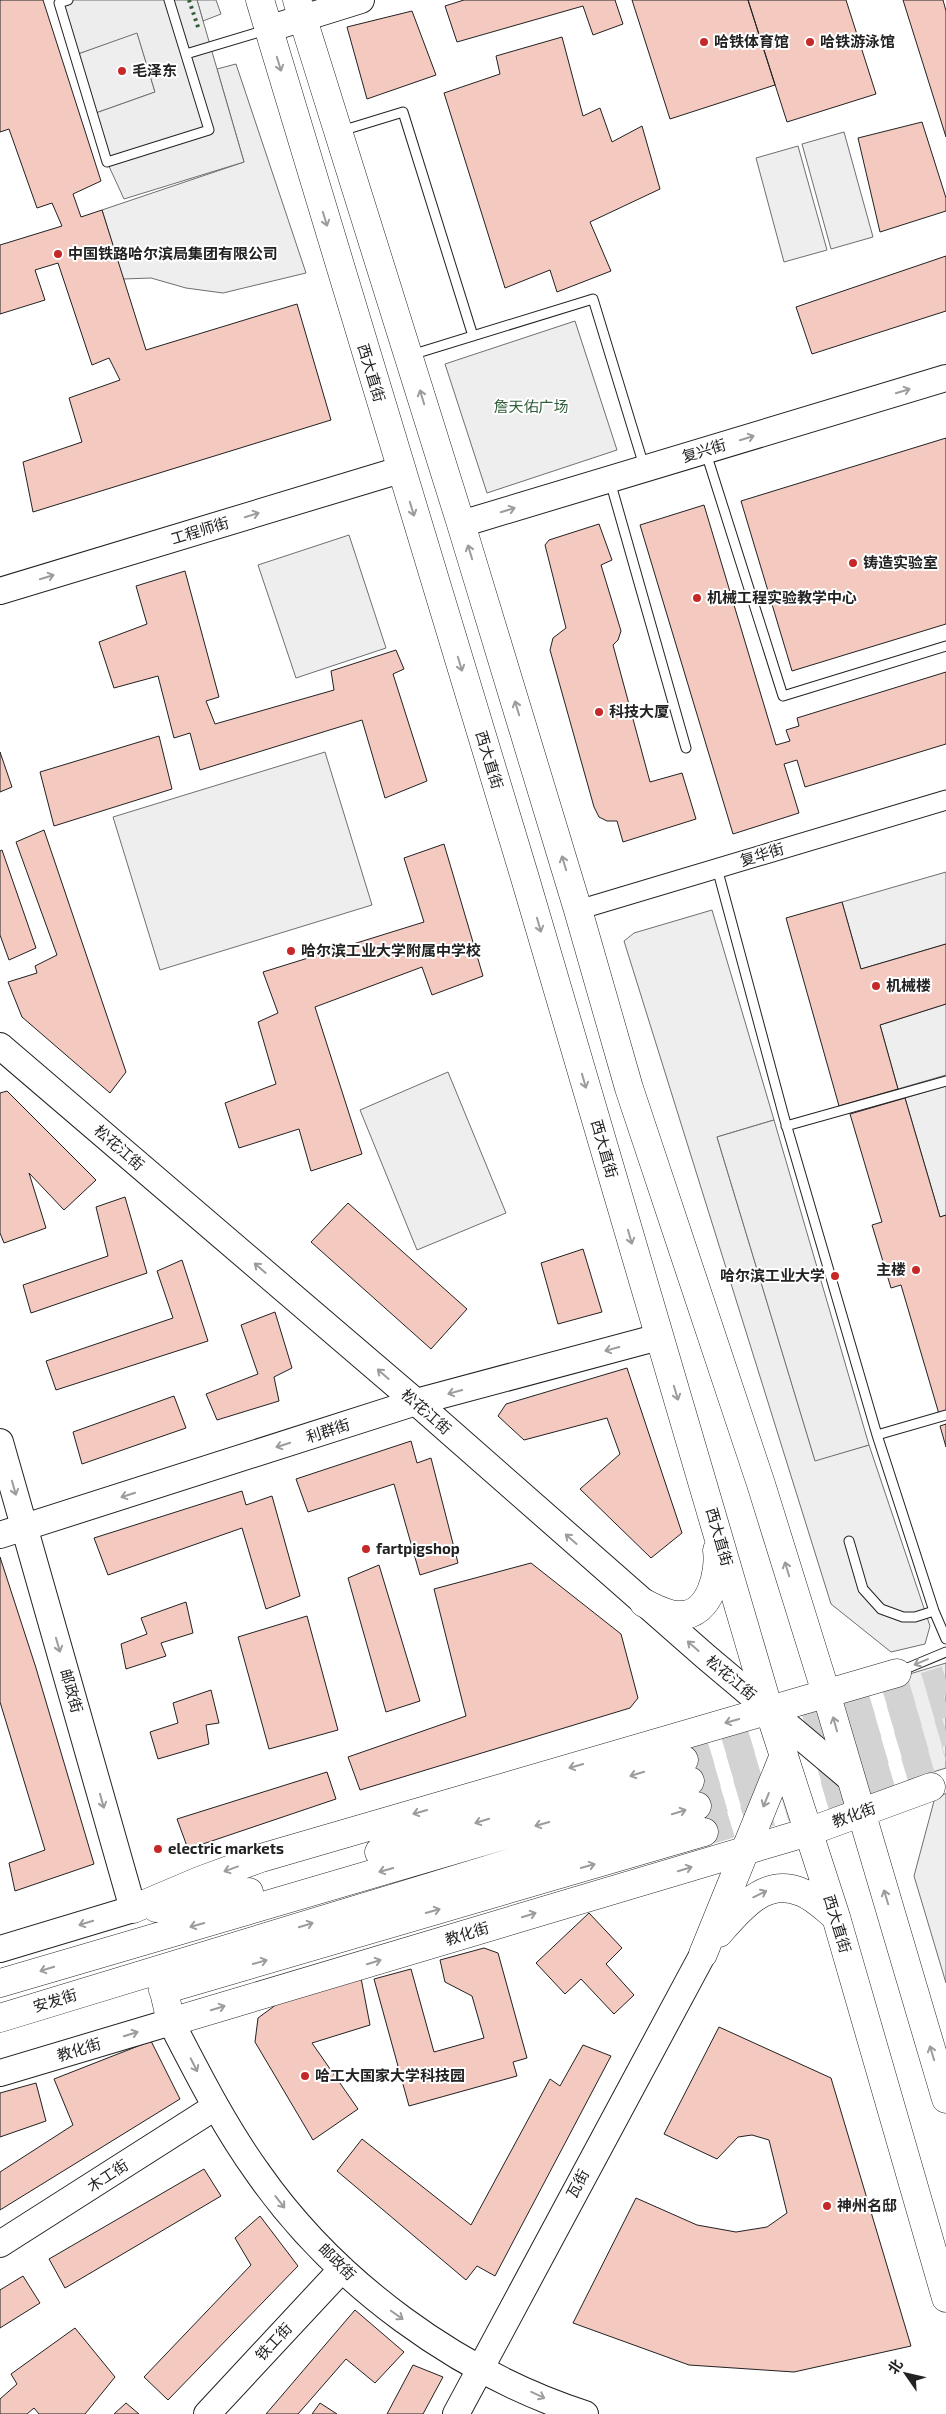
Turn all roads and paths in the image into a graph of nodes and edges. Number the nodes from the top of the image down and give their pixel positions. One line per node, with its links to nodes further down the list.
1 (68, 0): 7 (lane)
2 (169, 0): 7 (lane)
3 (260, 0): 6 (main road, 西大直街)
4 (361, 0): 5 (street)
5 (300, 9): 6 (street); 8 (main road)
6 (268, 29): 7 (lane); 14 (main road, 西大直街, one-way to 14)
7 (186, 54)
8 (338, 132): 9 (lane); 10 (main road)
9 (473, 336): 10 (lane); 13 (lane)
10 (409, 356): 16 (main road, one-way to 10)
11 (946, 378): 12 (street, 复兴街, one-way to 11)
12 (706, 450): 13 (street, 复兴街); 18 (lane)
13 (644, 469): 15 (street, 复兴街)
14 (400, 470): 17 (street, 工程师街, one-way to 14); 26 (main road, 西大直街, one-way to 26)
15 (610, 479): 16 (street, 复兴街, one-way to 15); 19 (lane)
16 (461, 524): 22 (main road, one-way to 16)
17 (0, 592)
18 (946, 646)
19 (686, 748)
20 (946, 800): 21 (street, 复华街)
21 (717, 868): 22 (street, 复华街); 25 (lane)
22 (578, 910): 40 (main road, one-way to 22)
23 (2, 1051): 27 (street, 松花江街, one-way to 23)
24 (946, 1081): 25 (lane)
25 (786, 1126): 29 (lane)
26 (659, 1337): 27 (street, 利群街, one-way to 27); 31 (main road, 西大直街, one-way to 31)
27 (416, 1402): 32 (street, 利群街, one-way to 32); 35 (street, 松花江街, one-way to 27)
28 (946, 1415): 29 (lane)
29 (877, 1435): 36 (lane)
30 (0, 1442): 32 (street, 邮政街, one-way to 32)
31 (711, 1509): 35 (main road); 41 (main road, 西大直街)
32 (25, 1528): 33 (street, 利群街); 50 (street, 邮政街, one-way to 50)
33 (0, 1535)
34 (849, 1541): 36 (lane)
35 (644, 1602): 41 (street, 松花江街, one-way to 35)
36 (934, 1611): 37 (lane)
37 (946, 1639)
38 (946, 1652): 39 (lane, one-way to 39)
39 (897, 1673): 40 (main road)
40 (826, 1693): 41 (main road); 43 (main road, one-way to 40)
41 (769, 1710): 42 (main road, 西大直街); 43 (street, 松花江街); 50 (main road, one-way to 50)
42 (784, 1755): 48 (main road, 西大直街); 49 (main road, one-way to 49)
43 (851, 1779): 46 (main road)
44 (690, 1782): 50 (main road, one-way to 50); 52 (main road, one-way to 52); 55 (main road, 教化街, one-way to 44)
45 (935, 1786): 46 (main road, 教化街)
46 (861, 1813): 48 (main road, 教化街); 61 (main road, one-way to 46)
47 (704, 1832): 55 (main road, 教化街, one-way to 47)
48 (808, 1832): 49 (main road, 教化街); 51 (main road, 西大直街)
49 (746, 1851): 54 (main road); 59 (main road, 教化街, one-way to 49)
50 (133, 1909): 52 (main road, 邮政街); 53 (street, one-way to 53)
51 (836, 1917): 54 (main road, one-way to 51); 65 (main road, 西大直街)
52 (142, 1941): 56 (main road, one-way to 56)
53 (0, 1949)
54 (703, 1954): 66 (street, 瓦街)
55 (161, 1980): 57 (main road, 教化街); 59 (main road)
56 (0, 1983)
57 (111, 1984): 58 (main road, 安发街)
58 (0, 2018)
59 (171, 2022): 60 (street, 教化街, one-way to 59); 62 (street, 邮政街, one-way to 62)
60 (0, 2073)
61 (946, 2100)
62 (215, 2107): 63 (street, 木工街); 64 (street, 邮政街, one-way to 64)
63 (0, 2244)
64 (342, 2269): 66 (street, 邮政街, one-way to 66); 67 (street, 铁工街)
65 (946, 2298)
66 (479, 2368): 68 (street, 瓦街); 69 (street, 邮政街, one-way to 69)
67 (207, 2414)
68 (456, 2414)
69 (585, 2414)

